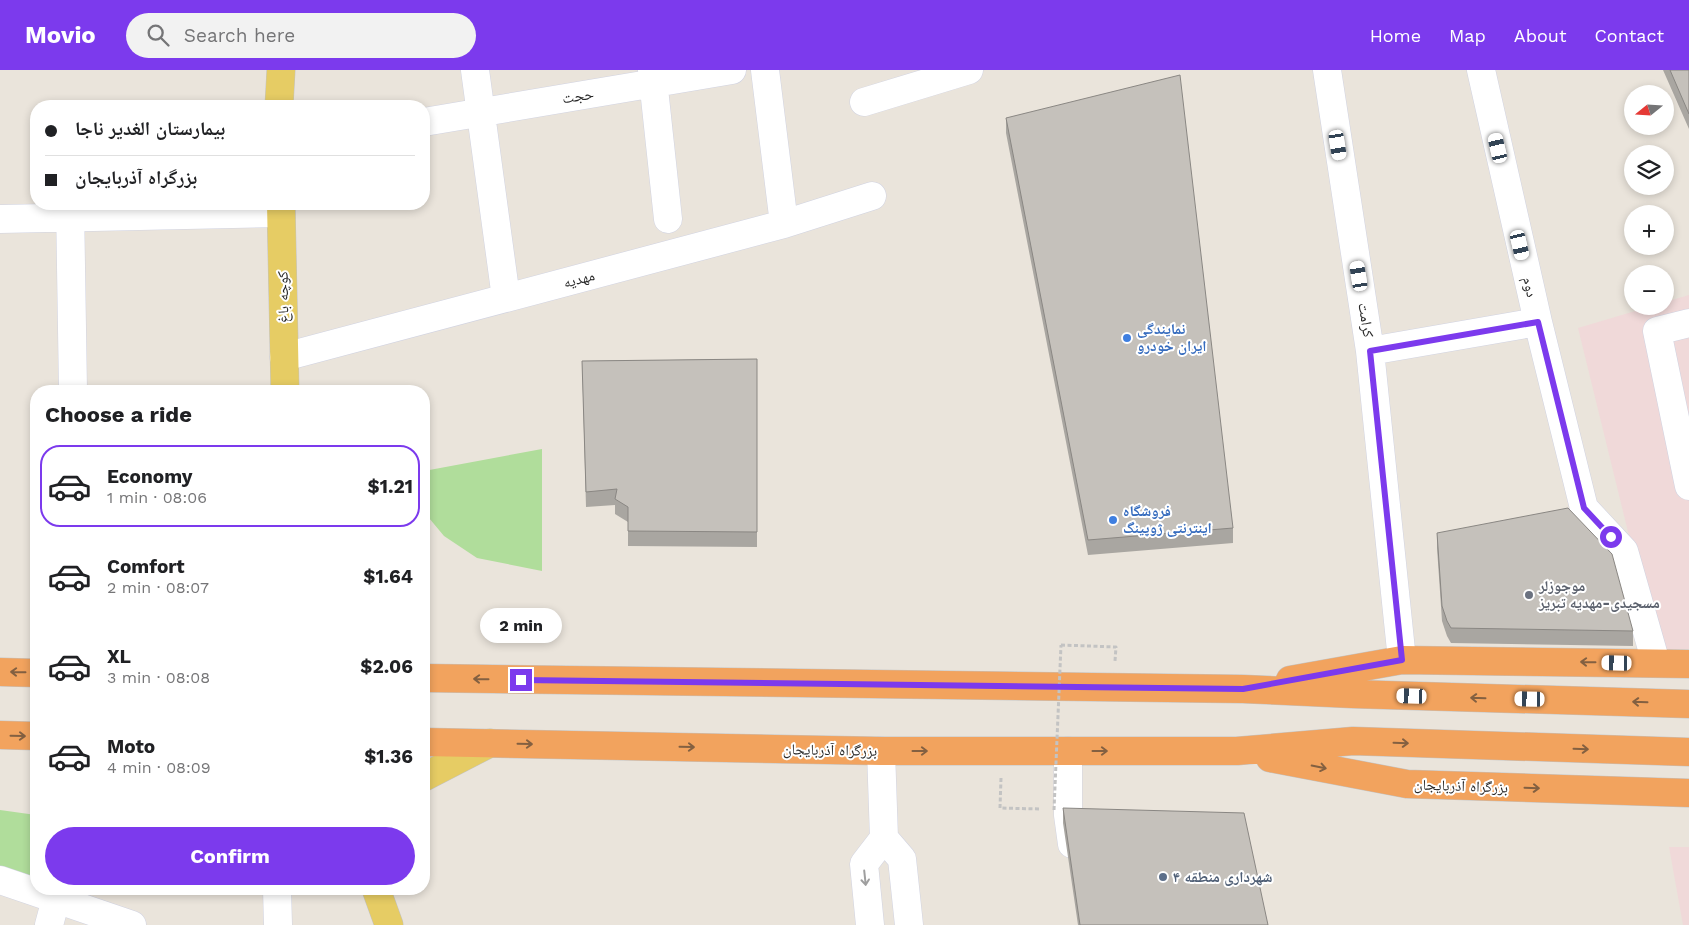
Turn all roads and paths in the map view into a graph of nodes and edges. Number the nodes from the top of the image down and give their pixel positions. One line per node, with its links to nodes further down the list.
1 (281, 70): 9 (main road)
2 (475, 70): 11 (street)
3 (732, 70): 8 (street, حجت)
4 (765, 70): 19 (street)
5 (969, 70): 10 (street)
6 (1327, 70): 23 (street, کرامت)
7 (1480, 70): 21 (street, دوم)
8 (652, 77): 11 (street, حجت); 18 (street)
9 (279, 100)
10 (864, 102)
11 (480, 112): 12 (street, حجت); 20 (street)
12 (430, 121)
13 (872, 196): 19 (street, مهدیه)
14 (176, 210): 16 (street)
15 (281, 210): 24 (main road, کوچه باغ)
16 (70, 211): 17 (street); 25 (street)
17 (0, 219)
18 (668, 219)
19 (784, 224): 20 (street, مهدیه)
20 (506, 298): 24 (street, مهدیه)
21 (1538, 322): 23 (street); 30 (street, دوم)
22 (1689, 324): 27 (street)
23 (1370, 351): 29 (street, کرامت)
24 (284, 357): 26 (main road, کوچه باغ)
25 (73, 385)
26 (285, 385)
27 (1689, 486)
28 (1116, 647): 47 (path, bridge)
29 (1402, 660): 30 (highway, one-way to 29); 35 (highway)
30 (1656, 663): 31 (highway)
31 (1689, 664)
32 (0, 672): 33 (highway, one-way to 32)
33 (30, 672)
34 (430, 674): 35 (highway, one-way to 34)
35 (1243, 689): 36 (highway, one-way to 35)
36 (1689, 704)
37 (0, 735): 38 (highway, one-way to 38)
38 (30, 736)
39 (430, 742): 40 (highway, بزرگراه آذربایجان)
40 (490, 743): 41 (highway, بزرگراه آذربایجان, one-way to 41); 45 (main road)
41 (881, 751): 42 (highway, بزرگراه آذربایجان, one-way to 42); 48 (street)
42 (1068, 751): 43 (highway, بزرگراه آذربایجان, one-way to 43); 49 (street)
43 (1237, 751): 44 (highway, بزرگراه آذربایجان, one-way to 44); 46 (highway, بزرگراه آذربایجان, one-way to 46)
44 (1689, 752)
45 (430, 774)
46 (1689, 793)
47 (1000, 808)
48 (884, 838): 60 (street, one-way to 60); 61 (street)
49 (1076, 864)
50 (0, 880): 51 (street)
51 (30, 890)
52 (44, 895): 55 (street)
53 (278, 895): 58 (street)
54 (378, 895): 59 (main road)
55 (56, 899): 56 (street); 57 (street)
56 (49, 925)
57 (132, 925)
58 (278, 925)
59 (389, 925)
60 (870, 925)
61 (909, 925)

